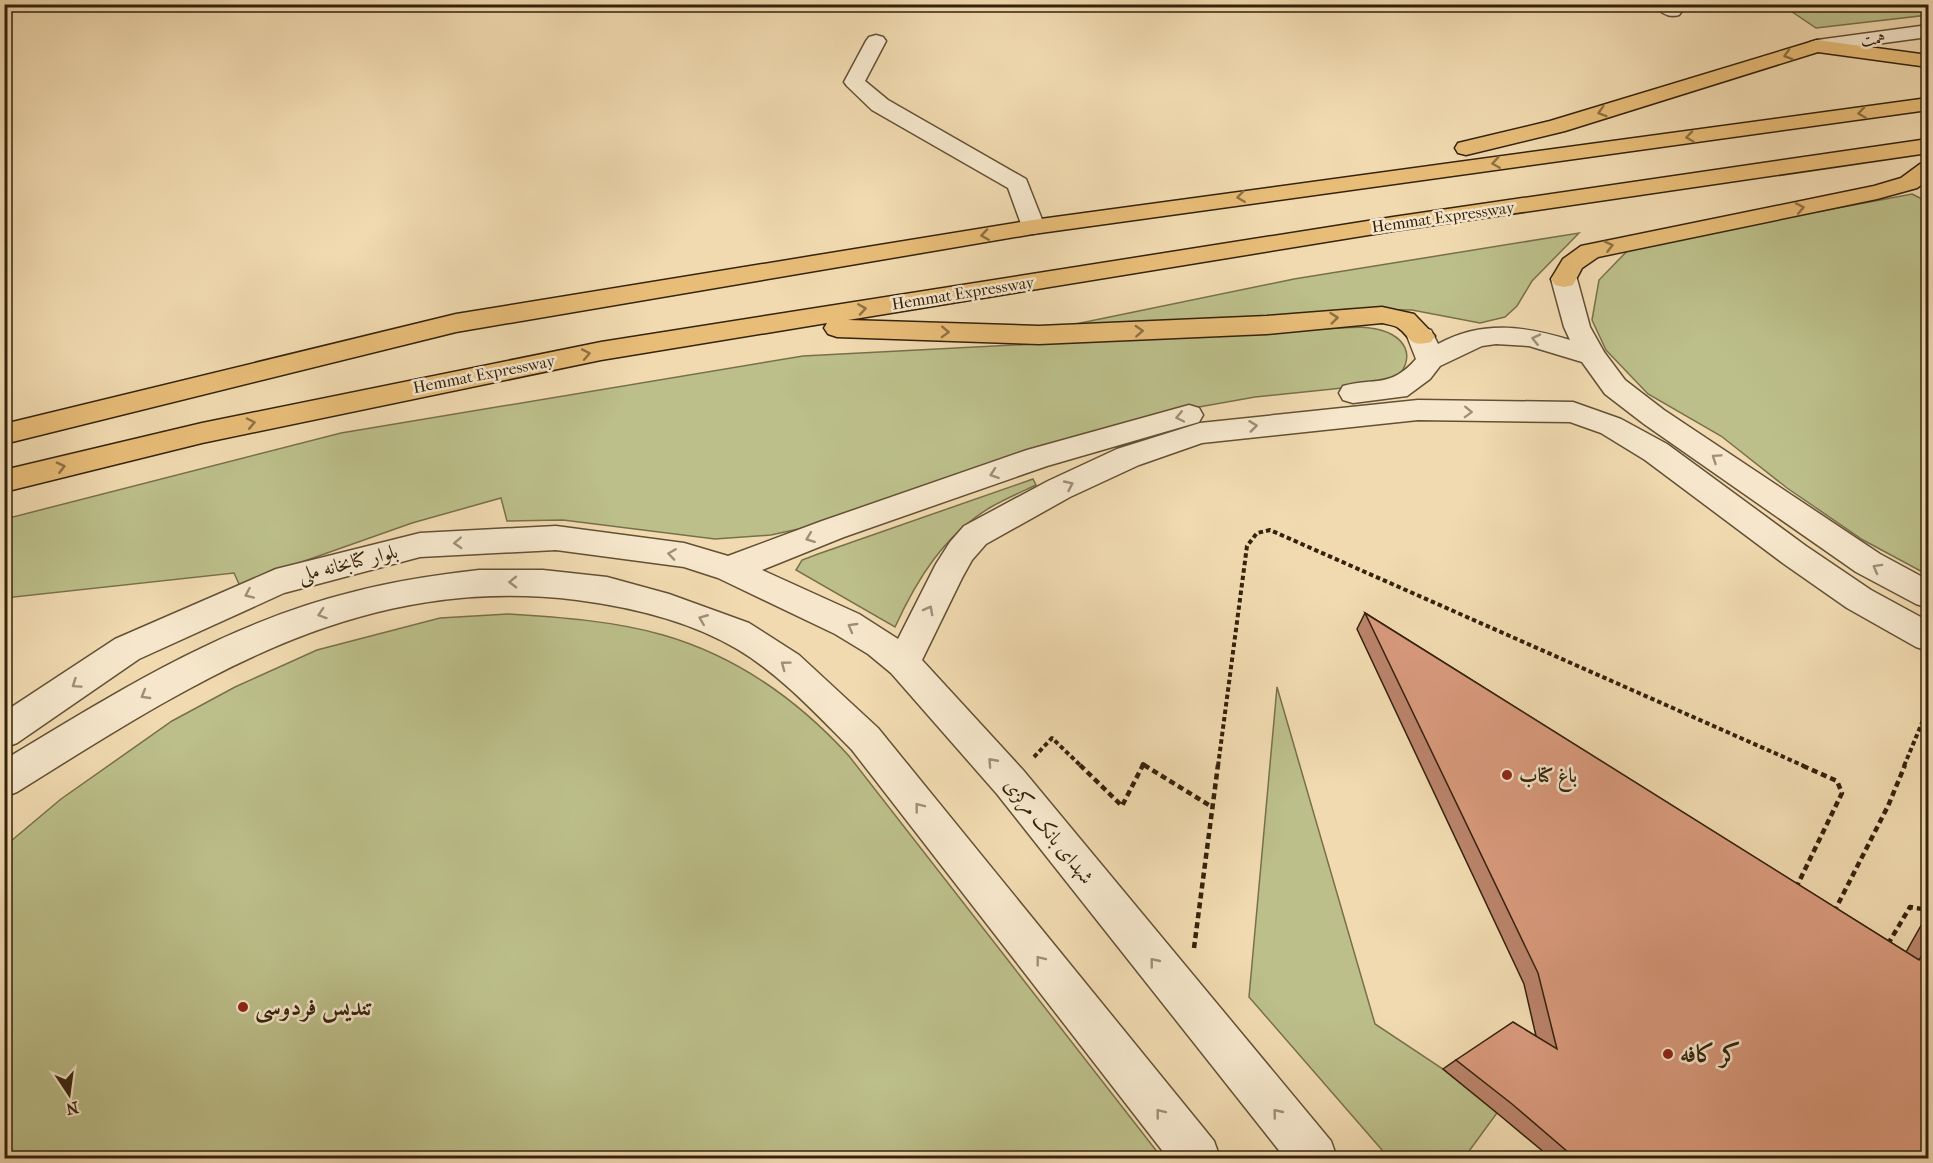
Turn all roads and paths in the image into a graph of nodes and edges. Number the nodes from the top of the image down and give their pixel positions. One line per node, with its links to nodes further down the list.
1 (1929, 31): 3 (street, همت)
2 (876, 41): 8 (street)
3 (1817, 46): 4 (highway); 7 (highway, one-way to 7)
4 (1929, 61)
5 (1929, 104): 7 (highway, one-way to 7)
6 (1928, 155): 9 (highway, one-way to 6); 11 (highway, Hemmat Expressway, one-way to 6)
7 (1284, 191): 8 (highway, one-way to 8)
8 (1033, 227): 10 (highway, one-way to 10)
9 (1564, 279): 13 (street)
10 (456, 323): 15 (highway); 18 (highway)
11 (760, 325): 12 (highway, one-way to 12); 19 (highway, Hemmat Expressway, one-way to 11)
12 (1426, 348): 13 (street, one-way to 12); 14 (street)
13 (1599, 366): 17 (street); 21 (street, one-way to 13)
14 (1397, 389): 16 (street); 20 (street, one-way to 20)
15 (4, 410)
16 (1418, 410): 17 (street, one-way to 17); 23 (street, one-way to 16)
17 (1573, 412): 22 (street)
18 (4, 434)
19 (4, 481)
20 (729, 569): 23 (street, شهدای بانک مرکزی, one-way to 20); 25 (street, بلوار کتابخانه ملی, one-way to 25)
21 (1929, 595)
22 (1929, 637)
23 (903, 663): 27 (street, شهدای بانک مرکزی, one-way to 23)
24 (1929, 720): 31 (path)
25 (4, 732)
26 (4, 780): 34 (street, one-way to 26)
27 (1010, 782): 28 (path); 33 (street, شهدای بانک مرکزی, one-way to 27)
28 (1212, 807): 29 (path); 33 (path)
29 (1792, 896)
30 (1929, 910): 32 (path)
31 (1830, 921)
32 (1887, 946)
33 (1186, 1002): 35 (street, شهدای بانک مرکزی, one-way to 33)
34 (1197, 1158)
35 (1314, 1158)

